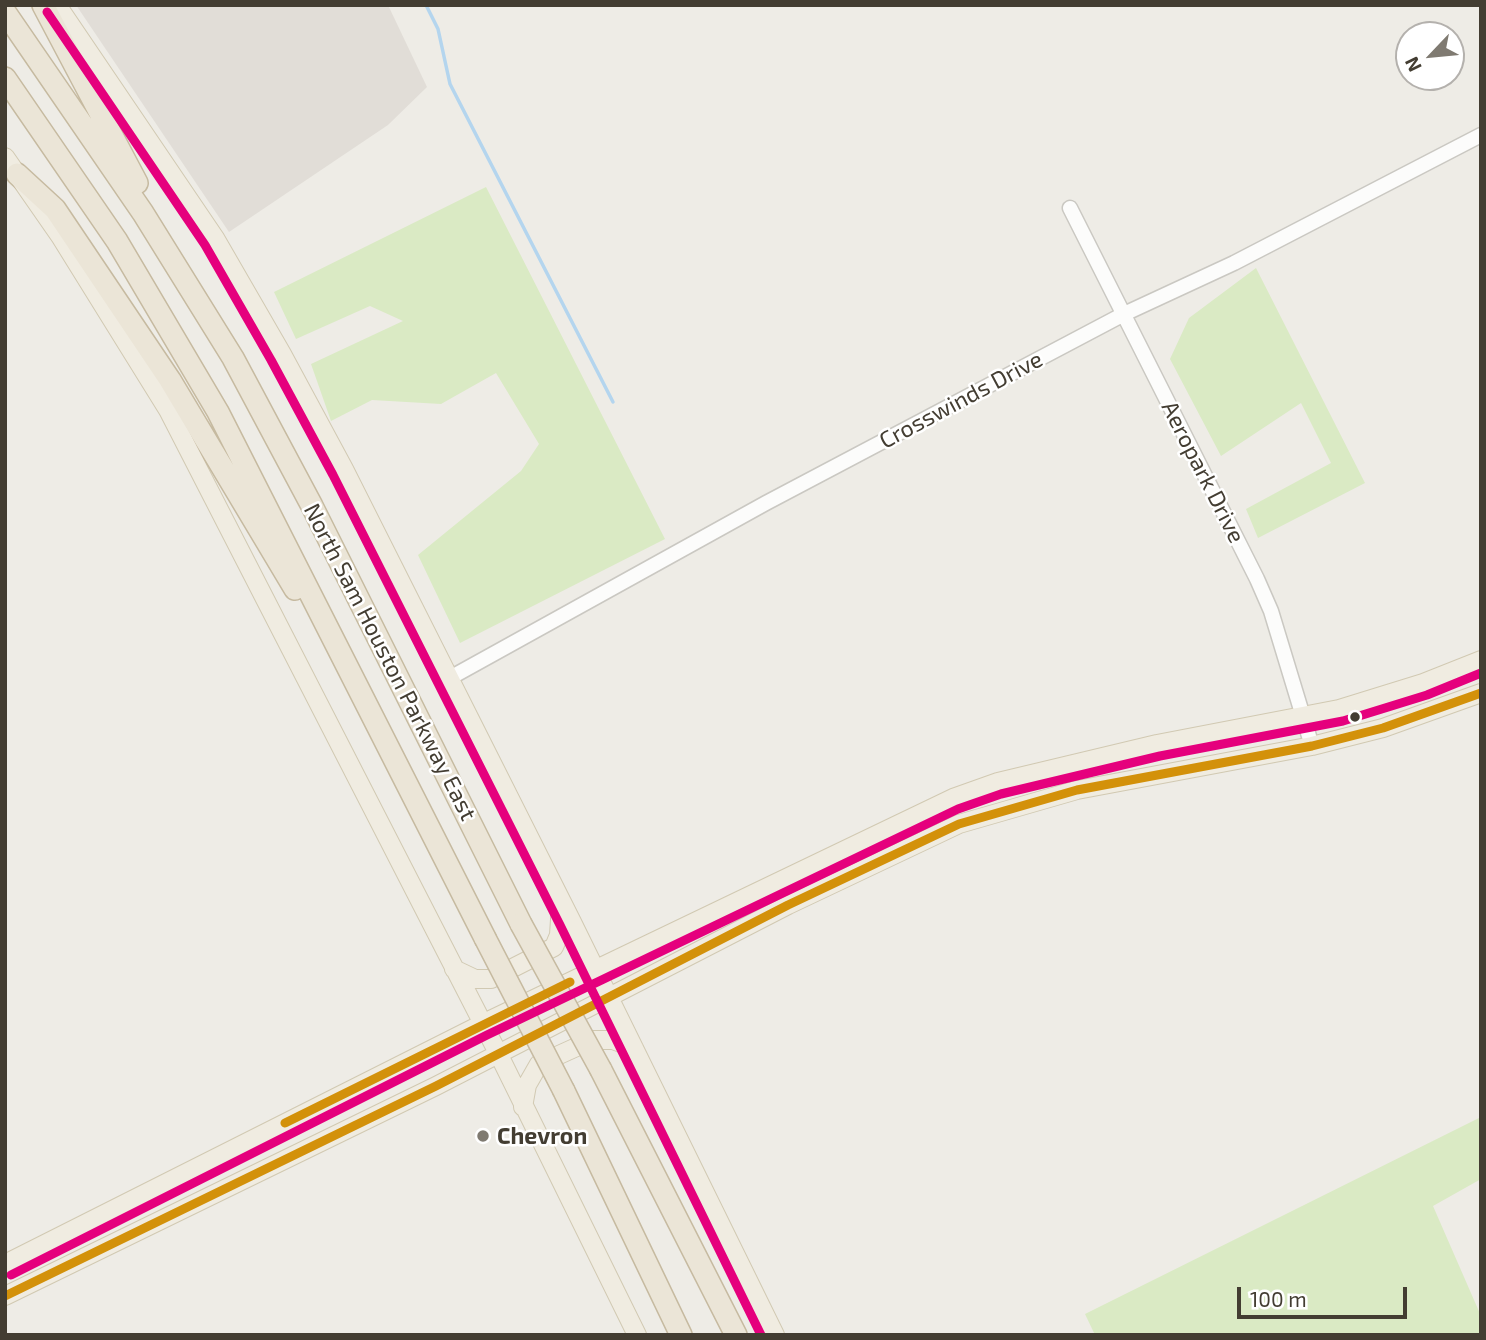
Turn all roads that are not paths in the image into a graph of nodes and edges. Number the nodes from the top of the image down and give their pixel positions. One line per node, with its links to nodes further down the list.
1 (43, 5): 8 (highway)
2 (57, 5): 11 (main road, North Sam Houston Parkway East)
3 (5, 12): 8 (highway, North Sam Houston Parkway East)
4 (5, 78): 14 (highway, North Sam Houston Parkway East)
5 (1481, 135): 9 (street, Crosswinds Drive)
6 (11, 166): 14 (highway); 21 (main road)
7 (1070, 208): 9 (street, Aeropark Drive)
8 (207, 314): 35 (highway, North Sam Houston Parkway East, bridge)
9 (1124, 314): 11 (street, Crosswinds Drive); 13 (street, Aeropark Drive)
10 (1481, 660): 13 (main road)
11 (448, 679): 19 (main road, North Sam Houston Parkway East)
12 (1481, 694): 15 (main road)
13 (1304, 716): 15 (street, Aeropark Drive); 16 (main road)
14 (378, 725): 34 (highway, North Sam Houston Parkway East, bridge)
15 (1312, 746): 17 (main road)
16 (1072, 765): 17 (main road); 18 (main road)
17 (1077, 790): 20 (main road)
18 (777, 881): 20 (main road); 22 (main road)
19 (561, 902): 21 (main road); 22 (main road, North Sam Houston Parkway East)
20 (788, 905): 23 (main road)
21 (454, 969): 24 (main road)
22 (594, 970): 23 (main road, North Sam Houston Parkway East); 24 (main road)
23 (608, 997): 25 (main road, North Sam Houston Parkway East); 26 (main road)
24 (482, 1024): 26 (main road); 28 (main road)
25 (634, 1048): 27 (main road); 36 (main road, North Sam Houston Parkway East)
26 (499, 1055): 27 (main road); 29 (main road)
27 (523, 1107): 33 (main road)
28 (164, 1184): 29 (main road); 30 (main road)
29 (178, 1213): 31 (main road)
30 (8, 1263): 31 (main road)
31 (24, 1287): 32 (main road)
32 (5, 1296)
33 (637, 1335)
34 (681, 1335)
35 (736, 1335)
36 (775, 1335)

